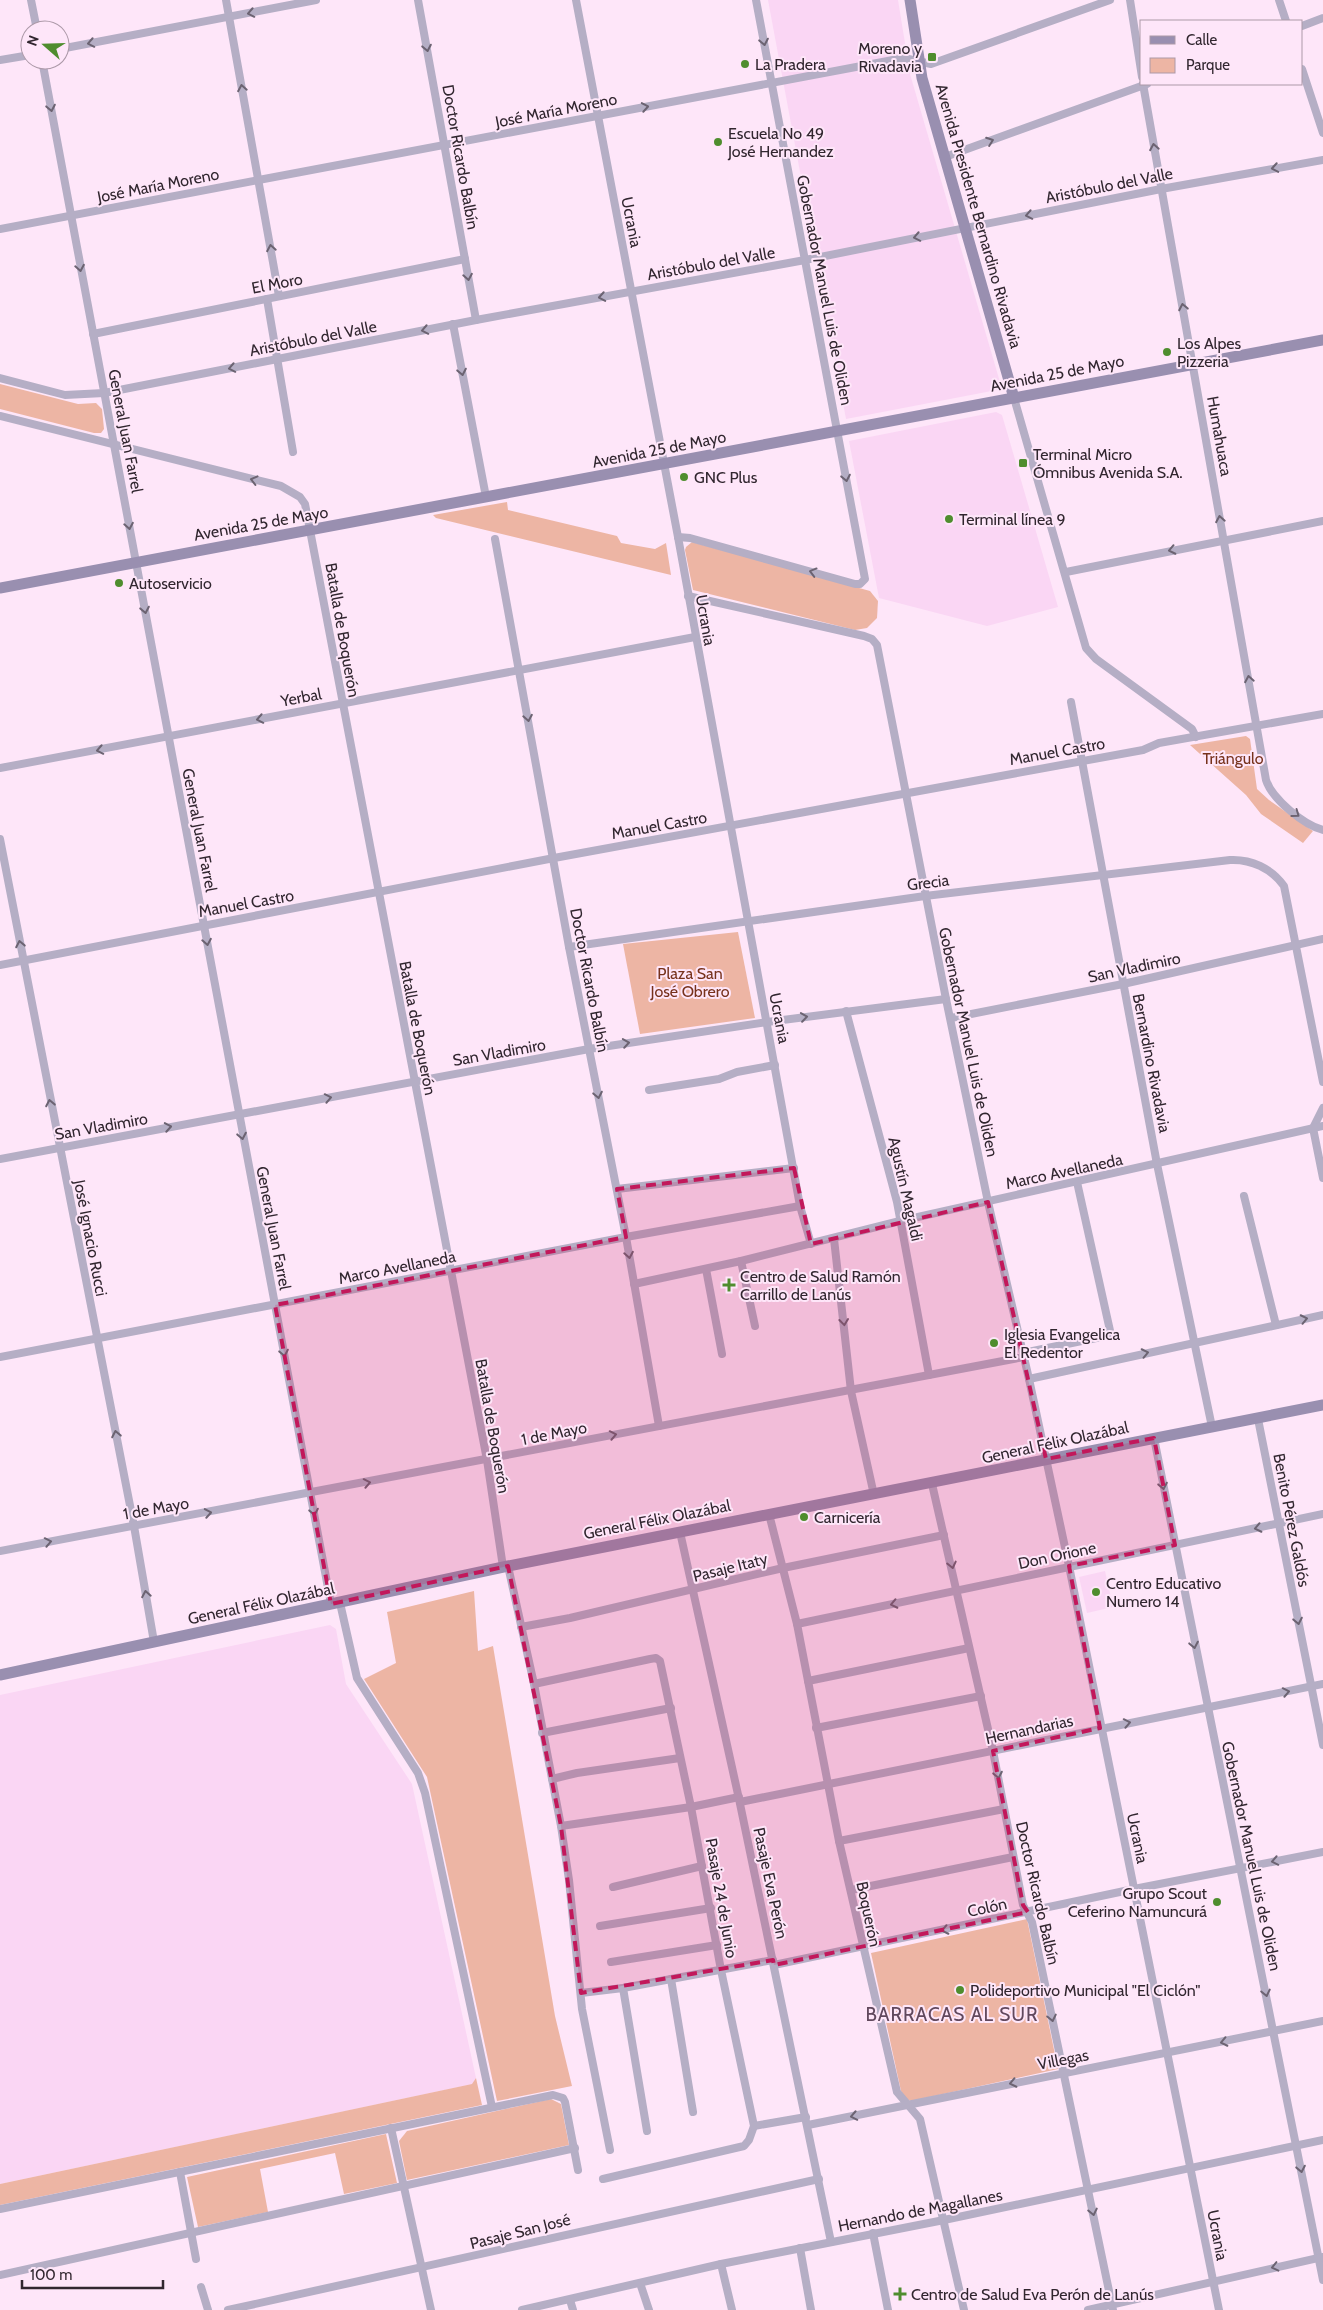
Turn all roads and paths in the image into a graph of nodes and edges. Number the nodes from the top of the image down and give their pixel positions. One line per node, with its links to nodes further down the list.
1 (31, 0): 13 (street)
2 (226, 0): 11 (street)
3 (316, 0): 11 (street, one-way to 11)
4 (418, 0): 28 (street, Doctor Ricardo Balbín, one-way to 28)
5 (576, 0): 26 (street, Ucrania)
6 (756, 0): 23 (street, Gobernador Manuel Luis de Oliden, one-way to 23)
7 (910, 0): 19 (street, Avenida Presidente Bernardino Rivadavia)
8 (1110, 0): 19 (street, José María Moreno)
9 (1130, 0): 20 (street)
10 (1279, 0): 14 (street)
11 (229, 17): 16 (street, one-way to 16); 31 (street, one-way to 11)
12 (1323, 18): 15 (street)
13 (34, 20)
14 (1286, 20)
15 (1303, 26)
16 (70, 47)
17 (20, 57): 18 (street)
18 (0, 60)
19 (918, 61): 23 (street, José María Moreno); 29 (street, Avenida Presidente Bernardino Rivadavia)
20 (1140, 64)
21 (44, 70): 33 (street, General Juan Farrel, one-way to 33)
22 (1303, 72): 27 (street)
23 (772, 84): 26 (street, José María Moreno, one-way to 23); 37 (street, Gobernador Manuel Luis de Oliden)
24 (1142, 85): 29 (street, one-way to 24)
25 (1145, 85): 32 (street, Humahuaca, one-way to 25)
26 (597, 115): 28 (street, José María Moreno); 38 (street, Ucrania)
27 (1323, 133)
28 (446, 146): 31 (street, José María Moreno); 36 (street, Doctor Ricardo Balbín)
29 (944, 157): 34 (street, Avenida Presidente Bernardino Rivadavia)
30 (1323, 160): 32 (street, Aristóbulo del Valle, one-way to 32)
31 (258, 180): 33 (street, José María Moreno); 39 (street, one-way to 31)
32 (1161, 189): 34 (street, Aristóbulo del Valle, one-way to 34); 46 (street, Humahuaca, one-way to 32)
33 (71, 216): 35 (street, José María Moreno); 43 (street, General Juan Farrel, one-way to 43)
34 (965, 228): 37 (street, Aristóbulo del Valle, one-way to 37); 49 (street, Avenida Presidente Bernardino Rivadavia)
35 (0, 229)
36 (465, 259): 39 (street, El Moro); 41 (street, Doctor Ricardo Balbín, one-way to 41)
37 (805, 260): 38 (street, Aristóbulo del Valle); 51 (street, Gobernador Manuel Luis de Oliden)
38 (631, 292): 41 (street, Aristóbulo del Valle, one-way to 41); 54 (street, Ucrania)
39 (280, 296): 40 (street, El Moro)
40 (267, 298): 43 (street, El Moro); 45 (street)
41 (476, 320): 42 (street, Aristóbulo del Valle)
42 (453, 324): 45 (street, Aristóbulo del Valle, one-way to 45); 55 (street, one-way to 55)
43 (93, 334): 48 (street, General Juan Farrel)
44 (1323, 340): 46 (street, Avenida 25 de Mayo)
45 (278, 359): 48 (street, Aristóbulo del Valle, one-way to 48); 53 (street)
46 (1194, 363): 49 (street, Avenida 25 de Mayo); 60 (street, Humahuaca, one-way to 46)
47 (0, 378): 48 (street, Aristóbulo del Valle)
48 (104, 392): 52 (street, General Juan Farrel)
49 (1014, 398): 51 (street, Avenida 25 de Mayo); 62 (street, Avenida Presidente Bernardino Rivadavia)
50 (0, 416): 52 (street)
51 (837, 430): 54 (street, Avenida 25 de Mayo); 58 (street, Gobernador Manuel Luis de Oliden, one-way to 58)
52 (115, 446): 57 (street, Batalla de Boquerón, one-way to 52); 61 (street, General Juan Farrel, one-way to 61)
53 (293, 452)
54 (664, 465): 55 (street, Avenida 25 de Mayo); 58 (street, Ucrania)
55 (486, 497): 57 (street, Avenida 25 de Mayo)
56 (1323, 520): 60 (street)
57 (311, 530): 61 (street, Avenida 25 de Mayo); 68 (street, Batalla de Boquerón)
58 (678, 537): 64 (street, Ucrania)
59 (495, 539): 66 (street, Doctor Ricardo Balbín)
60 (1224, 540): 62 (street, one-way to 62); 70 (street, Humahuaca, one-way to 60)
61 (136, 562): 63 (street, Avenida 25 de Mayo); 71 (street, General Juan Farrel, one-way to 71)
62 (1066, 572): 72 (street, Avenida Presidente Bernardino Rivadavia)
63 (0, 588)
64 (688, 596): 65 (street, Ucrania); 75 (street, Gobernador Manuel Luis de Oliden)
65 (695, 637): 66 (street, Yerbal); 76 (street, Ucrania)
66 (520, 670): 68 (street, Yerbal); 79 (street, Doctor Ricardo Balbín, one-way to 79)
67 (1071, 702): 73 (street, Bernardino Rivadavia)
68 (342, 703): 71 (street, Yerbal, one-way to 71); 81 (street, Batalla de Boquerón)
69 (1323, 714): 70 (street, Manuel Castro)
70 (1257, 727): 72 (street, Manuel Castro); 77 (street, Humahuaca, one-way to 77)
71 (169, 736): 74 (street, Yerbal, one-way to 74); 84 (street, General Juan Farrel)
72 (1196, 736): 73 (street, Manuel Castro)
73 (1082, 760): 75 (street, Manuel Castro); 80 (street, Bernardino Rivadavia)
74 (0, 768)
75 (905, 793): 76 (street, Manuel Castro); 82 (street, Gobernador Manuel Luis de Oliden)
76 (731, 826): 79 (street, Manuel Castro); 83 (street, Ucrania)
77 (1323, 830)
78 (0, 839): 88 (street, José Ignacio Rucci, one-way to 78)
79 (554, 858): 81 (street, Manuel Castro); 87 (street, Doctor Ricardo Balbín)
80 (1104, 876): 82 (street, Grecia); 86 (street, Grecia); 90 (street, Bernardino Rivadavia)
81 (378, 893): 84 (street, Manuel Castro); 97 (street, Batalla de Boquerón)
82 (926, 896): 83 (street, Grecia); 91 (street, Gobernador Manuel Luis de Oliden)
83 (748, 921): 87 (street, Grecia); 94 (street, Ucrania)
84 (204, 925): 88 (street, Manuel Castro); 101 (street, General Juan Farrel, one-way to 101)
85 (1323, 939): 86 (street, San Vladimiro)
86 (1297, 944): 90 (street, San Vladimiro); 98 (street)
87 (569, 947): 95 (street, Doctor Ricardo Balbín)
88 (23, 961): 89 (street, Manuel Castro); 104 (street, José Ignacio Rucci, one-way to 88)
89 (0, 965)
90 (1124, 984): 93 (street, San Vladimiro); 106 (street, Bernardino Rivadavia)
91 (946, 999): 92 (street, San Vladimiro); 93 (street, Gobernador Manuel Luis de Oliden)
92 (846, 1011): 94 (street, San Vladimiro, one-way to 92); 114 (street, Agustín Magaldi)
93 (951, 1018): 112 (street, Gobernador Manuel Luis de Oliden)
94 (767, 1022): 95 (street, San Vladimiro, one-way to 94); 96 (street, Ucrania)
95 (589, 1049): 97 (street, San Vladimiro); 110 (street, Doctor Ricardo Balbín, one-way to 110)
96 (775, 1065): 99 (street); 107 (street, Ucrania)
97 (415, 1081): 101 (street, San Vladimiro, one-way to 97); 120 (street, Batalla de Boquerón)
98 (1323, 1082)
99 (649, 1090)
100 (1323, 1108): 103 (street)
101 (238, 1114): 104 (street, San Vladimiro, one-way to 101); 122 (street, General Juan Farrel, one-way to 122)
102 (1323, 1126): 103 (street, Marco Avellaneda)
103 (1313, 1128): 106 (street, Marco Avellaneda); 108 (street)
104 (59, 1147): 105 (street, San Vladimiro); 126 (street, José Ignacio Rucci)
105 (0, 1159)
106 (1157, 1164): 109 (street, Marco Avellaneda); 127 (street, Bernardino Rivadavia)
107 (794, 1168): 110 (street); 113 (street, Ucrania)
108 (1323, 1178)
109 (1077, 1182): 112 (street, Marco Avellaneda); 129 (street, 1 de Mayo)
110 (616, 1189): 115 (street, Doctor Ricardo Balbín)
111 (1244, 1196): 124 (street)
112 (988, 1202): 114 (street, Marco Avellaneda); 129 (street, Gobernador Manuel Luis de Oliden)
113 (800, 1206): 115 (street, Marco Avellaneda); 117 (street, Ucrania)
114 (900, 1221): 116 (street, Marco Avellaneda); 131 (street, Agustín Magaldi)
115 (626, 1237): 120 (street, Marco Avellaneda); 121 (street, Doctor Ricardo Balbín, one-way to 121)
116 (834, 1238): 117 (street, Marco Avellaneda); 133 (street, one-way to 133)
117 (811, 1244): 118 (street, Marco Avellaneda)
118 (742, 1261): 119 (street, Marco Avellaneda); 125 (street)
119 (706, 1269): 121 (street, Marco Avellaneda); 128 (street)
120 (451, 1271): 122 (street, Marco Avellaneda); 140 (street, Batalla de Boquerón)
121 (634, 1284): 136 (street, Doctor Ricardo Balbín)
122 (275, 1305): 126 (street, Marco Avellaneda); 142 (street, General Juan Farrel, one-way to 142)
123 (1323, 1315): 124 (street, one-way to 123)
124 (1276, 1324): 127 (street)
125 (755, 1326)
126 (97, 1338): 130 (street, Marco Avellaneda); 147 (street, José Ignacio Rucci, one-way to 126)
127 (1195, 1342): 132 (street, one-way to 127); 137 (street, Bernardino Rivadavia)
128 (722, 1354)
129 (1024, 1355): 131 (street, 1 de Mayo); 132 (street, Gobernador Manuel Luis de Oliden)
130 (0, 1357)
131 (929, 1375): 133 (street, 1 de Mayo)
132 (1029, 1379): 139 (street, Gobernador Manuel Luis de Oliden)
133 (852, 1391): 136 (street, 1 de Mayo); 143 (street)
134 (1323, 1406): 135 (street, General Félix Olazábal)
135 (1258, 1419): 137 (street, General Félix Olazábal); 146 (street, Benito Pérez Galdós)
136 (659, 1426): 140 (street, 1 de Mayo, one-way to 136)
137 (1212, 1427): 138 (street, General Félix Olazábal)
138 (1154, 1438): 139 (street, General Félix Olazábal); 150 (street, Gobernador Manuel Luis de Oliden, one-way to 150)
139 (1046, 1459): 141 (street, General Félix Olazábal); 153 (street, Ucrania)
140 (487, 1460): 142 (street, 1 de Mayo, one-way to 140); 152 (street, Batalla de Boquerón)
141 (932, 1484): 143 (street, General Félix Olazábal); 149 (street, Doctor Ricardo Balbín)
142 (310, 1494): 147 (street, 1 de Mayo, one-way to 142); 157 (street, General Juan Farrel, one-way to 157)
143 (874, 1495): 144 (street, General Félix Olazábal)
144 (769, 1514): 148 (street, General Félix Olazábal); 154 (street, Boquerón)
145 (1323, 1514): 146 (street, Don Orione)
146 (1280, 1523): 150 (street, Don Orione, one-way to 150); 166 (street, Benito Pérez Galdós, one-way to 166)
147 (134, 1526): 151 (street, 1 de Mayo, one-way to 147); 160 (street, José Ignacio Rucci, one-way to 147)
148 (680, 1532): 152 (street, General Félix Olazábal); 155 (street, Pasaje Eva Perón)
149 (944, 1535): 154 (street, Pasaje Itaty); 156 (street, Doctor Ricardo Balbín, one-way to 156)
150 (1175, 1545): 153 (street, Don Orione); 169 (street, Gobernador Manuel Luis de Oliden, one-way to 169)
151 (0, 1551)
152 (505, 1566): 157 (street, General Félix Olazábal); 159 (street, Batalla de Boquerón)
153 (1069, 1566): 156 (street, Don Orione); 171 (street, Ucrania)
154 (783, 1568): 155 (street, Pasaje Itaty); 158 (street, Boquerón)
155 (694, 1590): 159 (street, Pasaje Itaty); 178 (street, Pasaje Eva Perón)
156 (958, 1591): 158 (street, Don Orione, one-way to 158); 161 (street, Doctor Ricardo Balbín)
157 (336, 1603): 160 (street, General Félix Olazábal); 206 (street, General Juan Farrel)
158 (796, 1624): 163 (street, Boquerón)
159 (521, 1627): 164 (street, Batalla de Boquerón)
160 (154, 1642): 162 (street, General Félix Olazábal)
161 (969, 1648): 163 (street); 167 (street, Doctor Ricardo Balbín)
162 (0, 1675)
163 (808, 1680): 170 (street, Boquerón)
164 (534, 1684): 168 (street, Pasaje 24 de Junio); 172 (street, Batalla de Boquerón)
165 (1323, 1684): 166 (street, Hernandarias)
166 (1311, 1686): 169 (street, Hernandarias, one-way to 166); 173 (street, Benito Pérez Galdós)
167 (981, 1696): 170 (street); 174 (street, Doctor Ricardo Balbín)
168 (671, 1708): 172 (street); 175 (street, Pasaje 24 de Junio)
169 (1207, 1708): 171 (street, Hernandarias, one-way to 169); 186 (street, Gobernador Manuel Luis de Oliden)
170 (816, 1728): 177 (street, Boquerón)
171 (1100, 1728): 174 (street, Hernandarias); 188 (street, Ucrania)
172 (542, 1733): 176 (street, Batalla de Boquerón)
173 (1323, 1745)
174 (993, 1751): 177 (street, Hernandarias); 180 (street, Doctor Ricardo Balbín, one-way to 180)
175 (680, 1758): 176 (street); 179 (street, Pasaje 24 de Junio)
176 (552, 1778): 181 (street, Batalla de Boquerón)
177 (828, 1785): 178 (street, Hernandarias); 182 (street, Boquerón)
178 (739, 1799): 179 (street, Hernandarias); 196 (street, Pasaje Eva Perón)
179 (691, 1807): 181 (street, Hernandarias); 185 (street, Pasaje 24 de Junio)
180 (1004, 1809): 182 (street); 184 (street, Doctor Ricardo Balbín)
181 (561, 1826): 200 (street, Batalla de Boquerón)
182 (839, 1841): 189 (street, Boquerón)
183 (1323, 1852): 186 (street, Colón, one-way to 186)
184 (1013, 1857): 189 (street); 191 (street, Doctor Ricardo Balbín)
185 (702, 1866): 187 (street); 190 (street, Pasaje 24 de Junio)
186 (1241, 1868): 188 (street, Colón); 202 (street, Gobernador Manuel Luis de Oliden, one-way to 202)
187 (614, 1887)
188 (1134, 1888): 191 (street, Colón); 203 (street, Ucrania)
189 (851, 1890): 194 (street, Boquerón)
190 (711, 1908): 192 (street); 193 (street, Pasaje 24 de Junio)
191 (1028, 1912): 194 (street, Colón, one-way to 194); 204 (street, Doctor Ricardo Balbín, one-way to 204)
192 (600, 1926)
193 (717, 1945): 195 (street); 197 (street, Pasaje 24 de Junio)
194 (862, 1947): 196 (street, Colón); 205 (street, Boquerón)
195 (611, 1962)
196 (774, 1963): 197 (street, Colón); 208 (street, Pasaje Eva Perón)
197 (721, 1970): 198 (street, Colón); 209 (street, Pasaje 24 de Junio)
198 (671, 1979): 199 (street, Colón); 207 (street)
199 (623, 1988): 200 (street, Colón); 211 (street)
200 (581, 1993): 215 (street, Batalla de Boquerón)
201 (1323, 2021): 202 (street, Villegas)
202 (1274, 2032): 203 (street, Villegas, one-way to 203); 213 (street, Gobernador Manuel Luis de Oliden)
203 (1167, 2054): 204 (street, Villegas); 216 (street, Ucrania)
204 (1063, 2073): 205 (street, Villegas, one-way to 205); 222 (street, Doctor Ricardo Balbín)
205 (908, 2106): 208 (street, Villegas, one-way to 208); 224 (street, Boquerón)
206 (492, 2107): 210 (street); 214 (street)
207 (693, 2112)
208 (807, 2121): 209 (street, Villegas); 220 (street, Pasaje Eva Perón)
209 (754, 2126): 219 (street)
210 (391, 2128): 218 (street); 221 (street)
211 (647, 2131)
212 (1323, 2140): 213 (street, Hernando de Magallanes)
213 (1296, 2146): 216 (street, Hernando de Magallanes); 229 (street, Gobernador Manuel Luis de Oliden, one-way to 229)
214 (575, 2148): 217 (street); 221 (street)
215 (610, 2150)
216 (1191, 2168): 222 (street, Hernando de Magallanes); 235 (street, Ucrania)
217 (578, 2170)
218 (180, 2172): 223 (street); 225 (street)
219 (603, 2179)
220 (819, 2179): 227 (street, Pasaje Eva Perón); 232 (street, Pasaje San José)
221 (403, 2186): 225 (street); 232 (street)
222 (1088, 2189): 224 (street, Hernando de Magallanes); 239 (street, Doctor Ricardo Balbín, one-way to 239)
223 (0, 2209)
224 (944, 2220): 226 (street, Hernando de Magallanes); 249 (street, Boquerón)
225 (191, 2233): 230 (street); 233 (street)
226 (873, 2233): 227 (street, Hernando de Magallanes); 248 (street)
227 (831, 2242): 228 (street, Hernando de Magallanes)
228 (800, 2248): 231 (street, Hernando de Magallanes); 247 (street)
229 (1321, 2257): 234 (street, Gobernador Manuel Luis de Oliden); 235 (street, one-way to 235)
230 (196, 2259)
231 (721, 2264): 236 (street, Hernando de Magallanes); 246 (street)
232 (421, 2269): 241 (street, Pasaje San José); 242 (street)
233 (0, 2275)
234 (1323, 2280)
235 (1213, 2282): 239 (street); 251 (street, Ucrania)
236 (640, 2283): 238 (street, Hernando de Magallanes); 245 (street)
237 (202, 2287): 240 (street)
238 (570, 2300): 243 (street, Hernando de Magallanes); 244 (street)
239 (1113, 2308): 250 (street)
240 (208, 2310)
241 (228, 2310)
242 (431, 2310)
243 (522, 2310)
244 (573, 2310)
245 (648, 2310)
246 (732, 2310)
247 (812, 2310)
248 (888, 2310)
249 (964, 2310)
250 (1088, 2310)
251 (1219, 2310)

